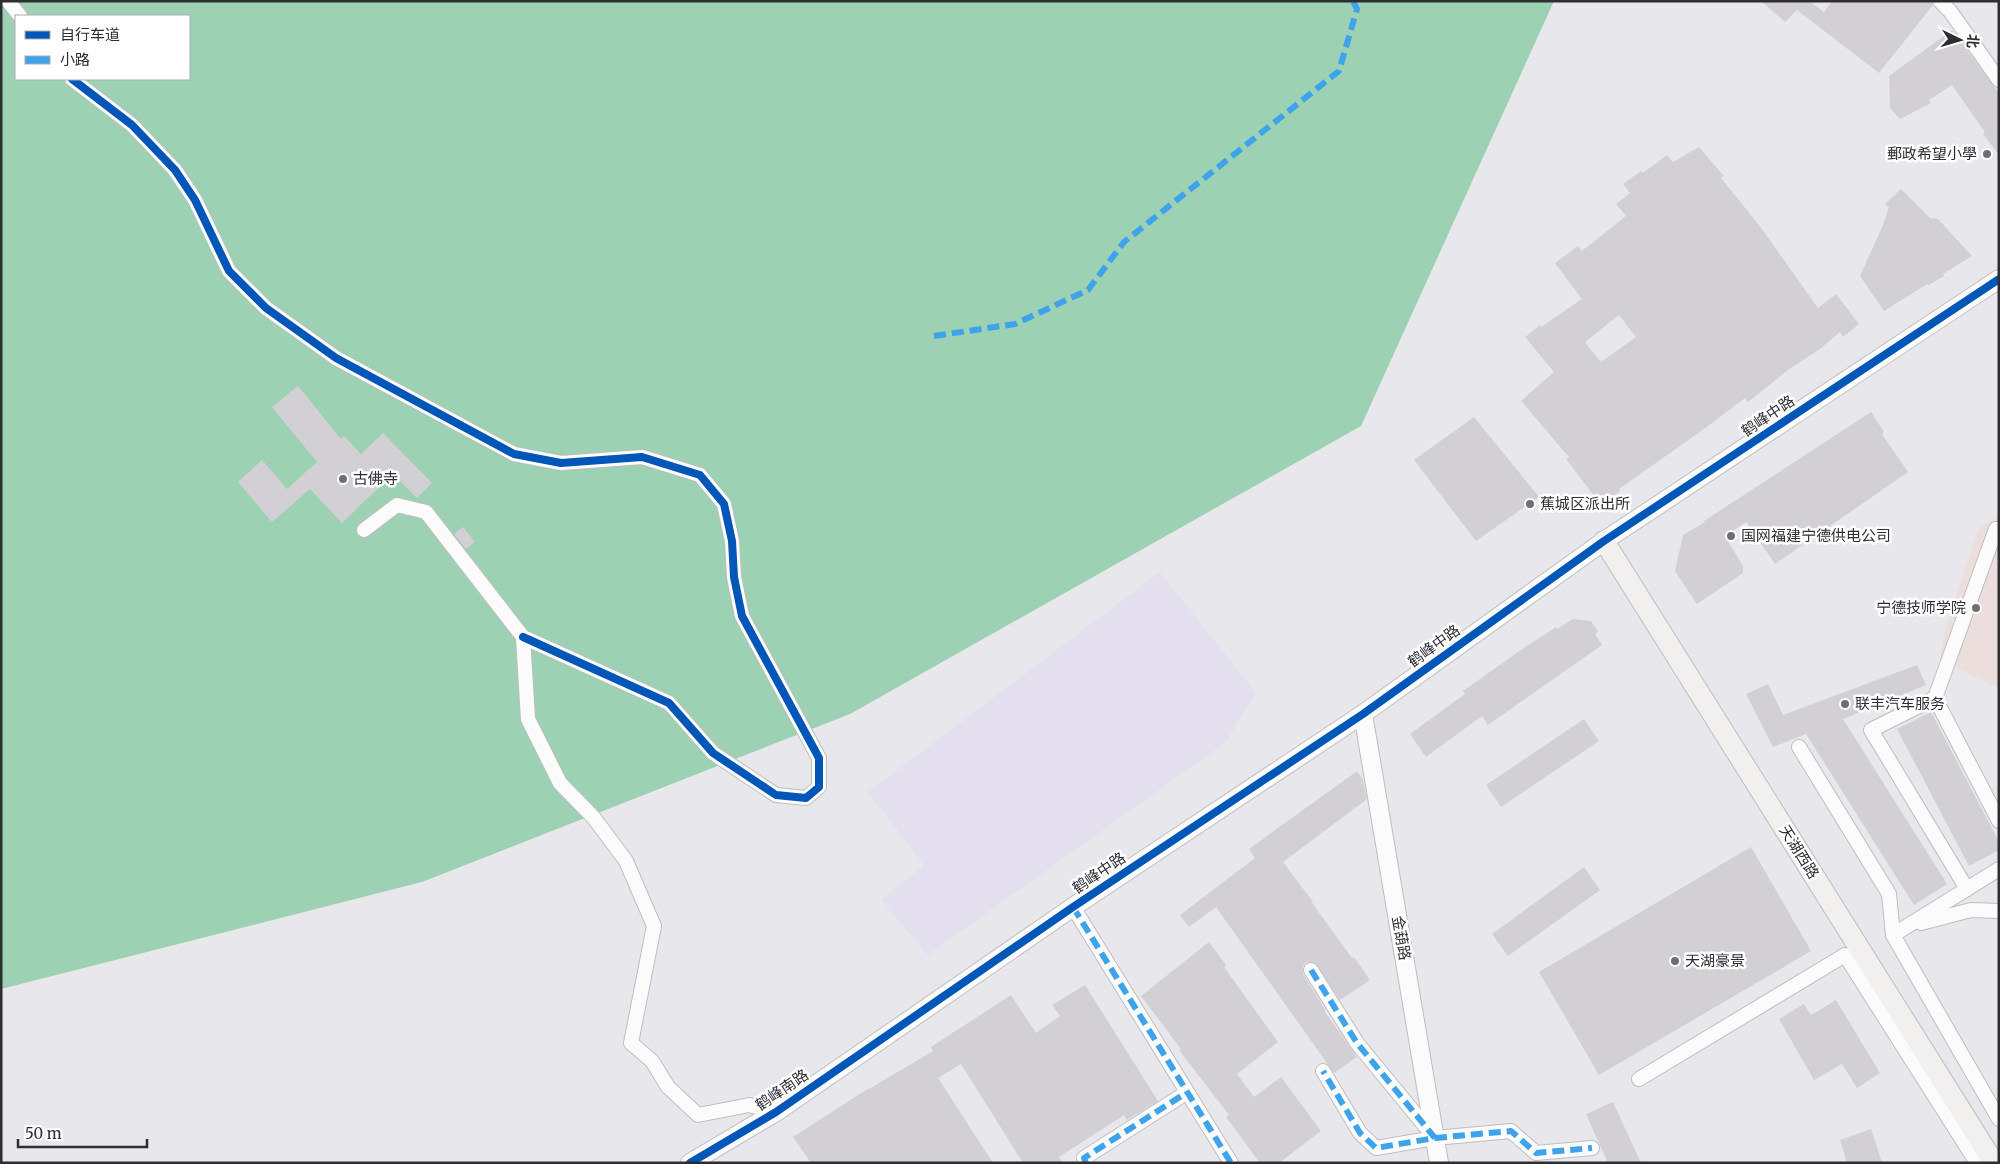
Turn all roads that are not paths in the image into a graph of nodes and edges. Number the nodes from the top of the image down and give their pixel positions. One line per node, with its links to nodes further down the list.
1 (8, 1): 3 (street)
2 (1949, 4): 5 (street)
3 (19, 15)
4 (73, 80): 10 (street)
5 (1999, 80)
6 (1999, 279): 9 (street, 鹤峰中路)
7 (1999, 529): 11 (street)
8 (364, 530): 10 (street)
9 (1604, 541): 12 (street, 鹤峰中路); 35 (main road, 天湖西路)
10 (523, 637): 26 (street)
11 (1935, 698): 14 (street); 16 (street)
12 (1363, 714): 17 (street, 鹤峰中路); 28 (street, 金葫路)
13 (1799, 747): 20 (street)
14 (1999, 821)
15 (1999, 869): 16 (street)
16 (1966, 889): 19 (street)
17 (1072, 907): 22 (street, 鹤峰中路); 25 (street)
18 (1999, 911): 19 (street)
19 (1906, 927): 20 (street)
20 (1893, 935): 27 (street)
21 (1311, 970): 28 (street)
22 (886, 1035): 26 (street, 鹤峰南路)
23 (1323, 1071): 28 (street)
24 (1639, 1079): 34 (street)
25 (1186, 1093): 30 (street); 32 (street)
26 (776, 1112): 31 (street, 鹤峰南路)
27 (1999, 1119)
28 (1435, 1138): 29 (street); 33 (street, 金葫路)
29 (1592, 1148)
30 (1083, 1161)
31 (690, 1163)
32 (1231, 1163)
33 (1439, 1163)
34 (1976, 1163)
35 (1994, 1163)

